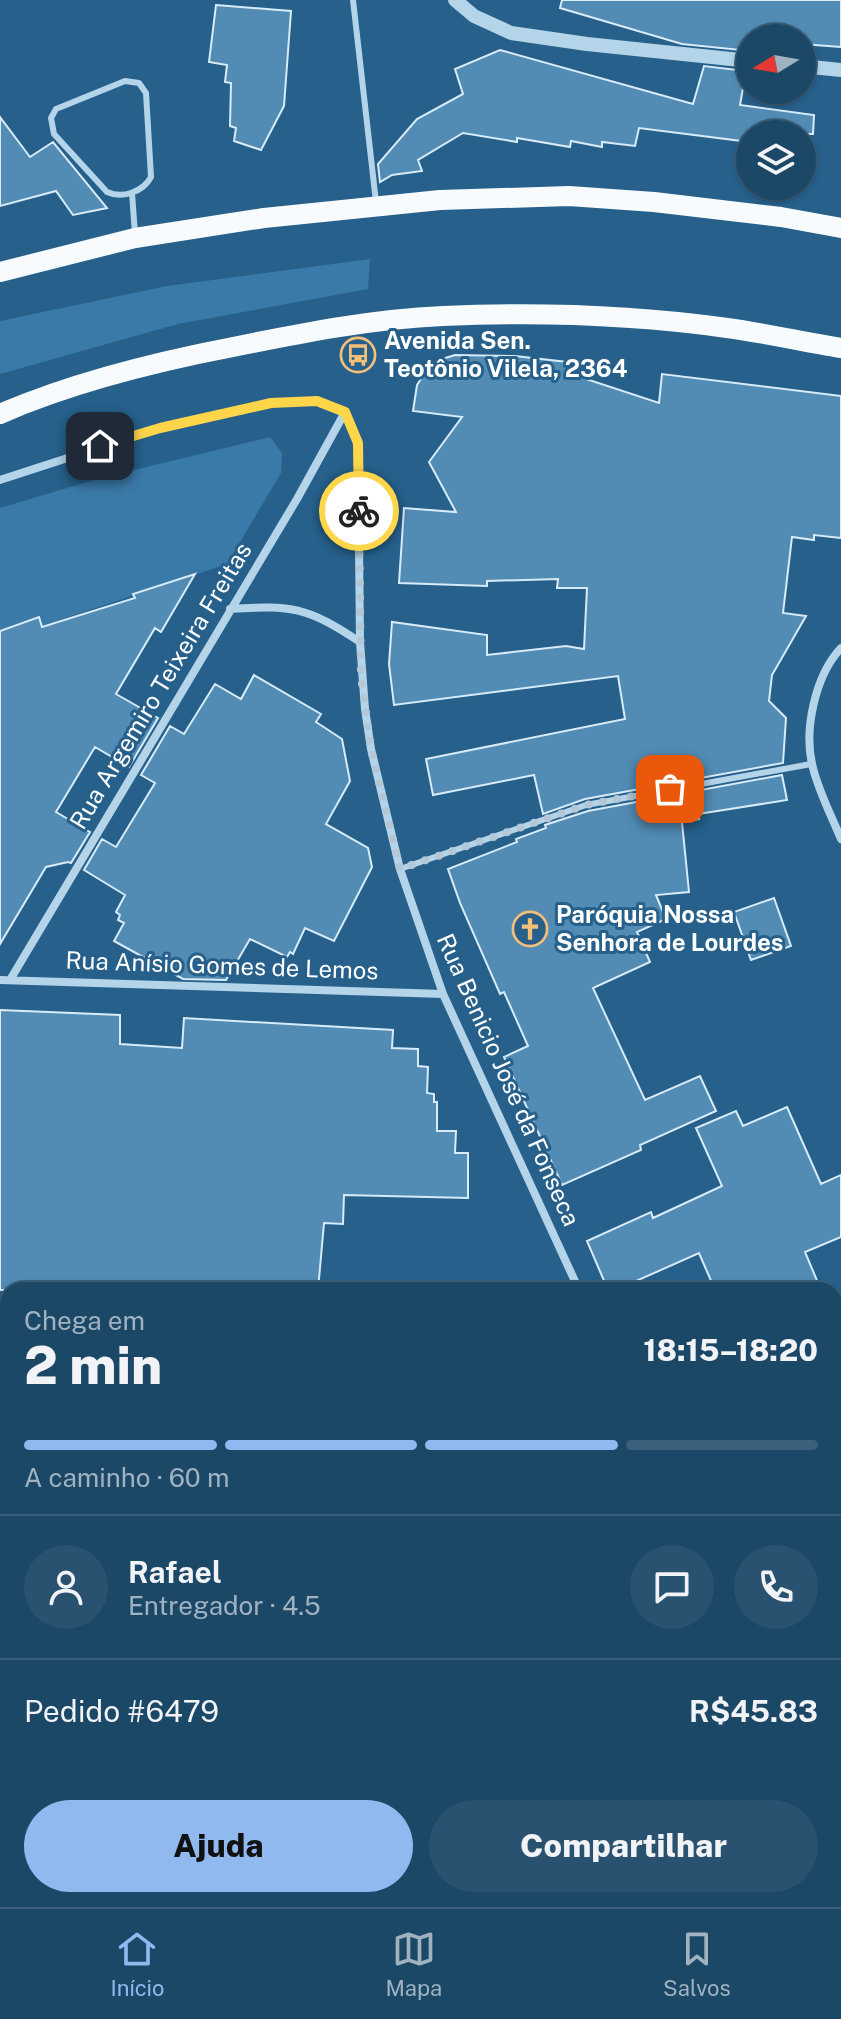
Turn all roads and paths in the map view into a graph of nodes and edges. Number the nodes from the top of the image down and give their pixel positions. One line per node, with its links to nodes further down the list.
1 (353, 0): 7 (lane)
2 (455, 0): 3 (street)
3 (736, 60)
4 (816, 67): 5 (street)
5 (841, 70)
6 (132, 193): 6 (lane); 9 (lane)
7 (377, 206): 8 (main road); 9 (main road)
8 (841, 228)
9 (135, 238): 10 (main road)
10 (0, 272)
11 (841, 348): 13 (main road)
12 (345, 412): 14 (street); 15 (street, Rua Argemiro Teixeira Freitas); 16 (street, Rua Benicio José da Fonseca)
13 (0, 414)
14 (0, 480)
15 (230, 609): 16 (street); 22 (street, Rua Argemiro Teixeira Freitas)
16 (360, 642): 20 (street, Rua Benicio José da Fonseca)
17 (841, 648): 18 (street)
18 (811, 764): 19 (street); 20 (lane)
19 (841, 839)
20 (400, 869): 23 (street, Rua Benicio José da Fonseca)
21 (0, 980): 22 (street, Rua Anísio Gomes de Lemos)
22 (10, 980): 23 (street, Rua Anísio Gomes de Lemos)
23 (443, 994): 24 (street, Rua Benicio José da Fonseca)
24 (575, 1282)

